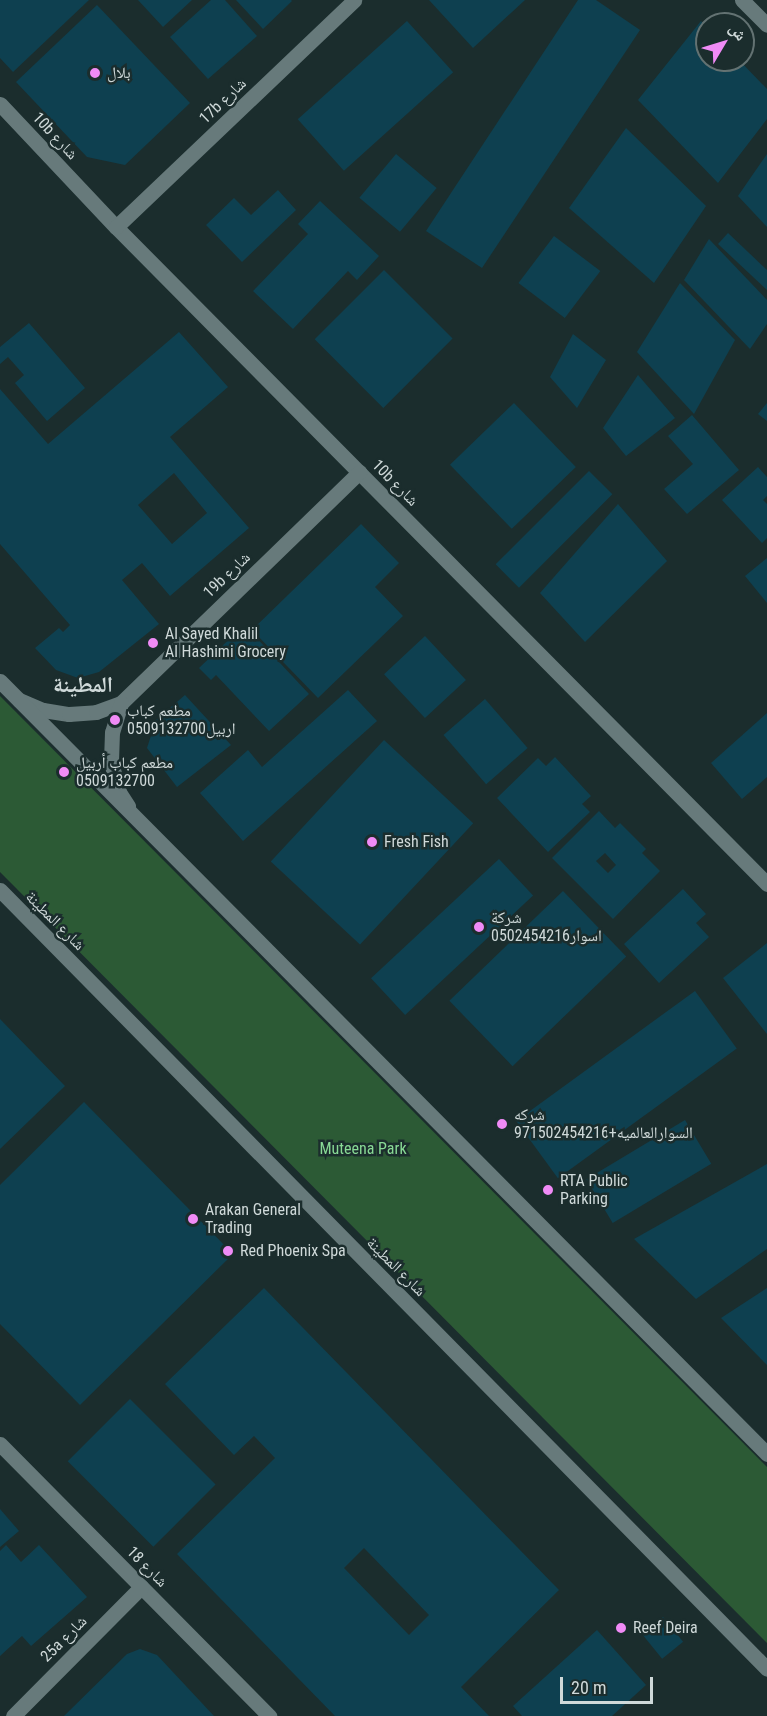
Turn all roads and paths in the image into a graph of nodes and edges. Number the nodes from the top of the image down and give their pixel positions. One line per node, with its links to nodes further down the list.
1 (354, 0): 5 (street, 17b شارع)
2 (742, 0): 3 (street)
3 (767, 25)
4 (0, 104): 5 (street, 10b شارع)
5 (116, 227): 6 (street, 10b شارع)
6 (358, 472): 9 (street, 19b شارع); 11 (street, 10b شارع)
7 (0, 681): 8 (street)
8 (18, 699): 9 (street, 19b شارع); 10 (street)
9 (121, 703): 10 (street, 19b شارع)
10 (135, 818): 16 (street)
11 (767, 884)
12 (0, 890): 14 (street, شارع المطينة)
13 (0, 903): 14 (street)
14 (22, 913): 18 (street, شارع المطينة)
15 (0, 1444): 17 (street, شارع 18)
16 (767, 1454)
17 (141, 1587): 19 (street, 25a شارع); 20 (street, شارع 18)
18 (767, 1669)
19 (12, 1716)
20 (269, 1716)

